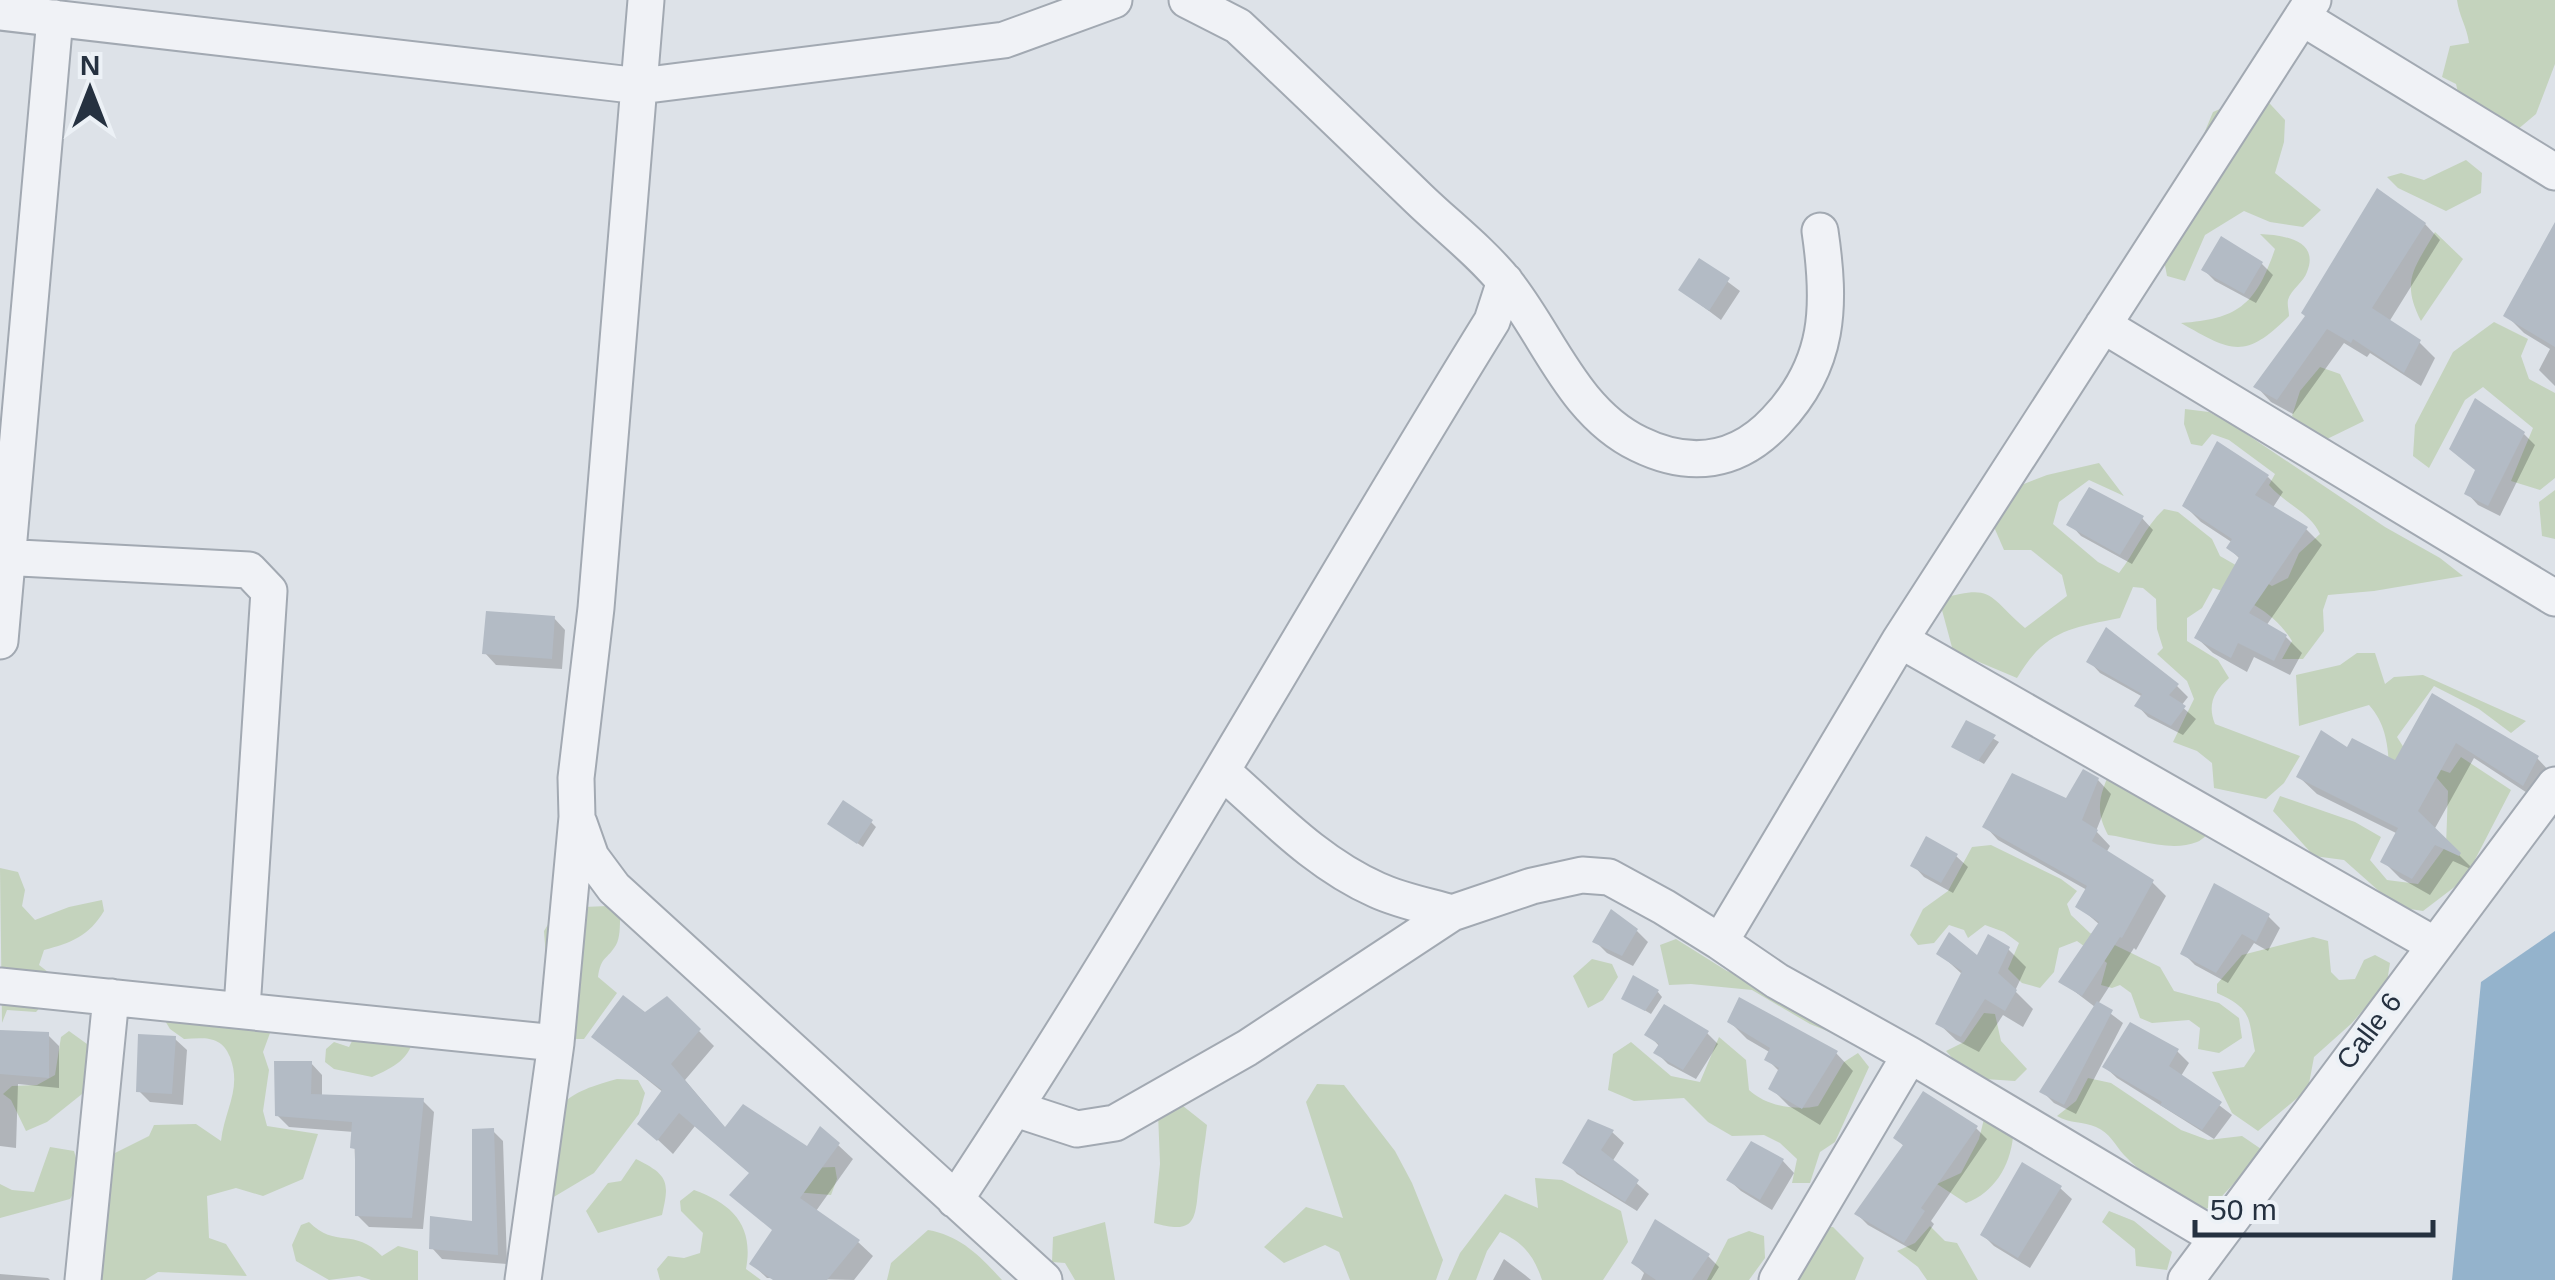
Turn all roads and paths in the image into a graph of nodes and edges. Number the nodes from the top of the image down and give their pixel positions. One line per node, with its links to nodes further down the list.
1 (646, 0): 7 (street)
2 (1114, 0): 7 (street)
3 (1188, 0): 10 (street)
4 (2308, 9): 8 (street); 11 (street)
5 (0, 12): 6 (street)
6 (55, 18): 7 (street); 12 (street)
7 (640, 86): 18 (street)
8 (2555, 172)
9 (1820, 232): 10 (street)
10 (1505, 281): 16 (street)
11 (2103, 325): 13 (street); 14 (street)
12 (4, 557): 15 (street); 24 (street)
13 (2555, 598)
14 (1900, 640): 20 (street); 21 (street)
15 (0, 641)
16 (1223, 772): 19 (street); 27 (street)
17 (2555, 785): 21 (street, Calle 6)
18 (577, 817): 25 (street); 28 (street)
19 (1452, 914): 20 (street); 27 (street)
20 (1720, 942): 26 (street)
21 (2434, 944): 29 (street, Calle 6)
22 (0, 986): 23 (street)
23 (111, 997): 24 (street); 30 (street)
24 (242, 1010): 25 (street)
25 (556, 1043): 31 (street)
26 (1910, 1054): 29 (street); 33 (street)
27 (1016, 1108): 28 (street)
28 (955, 1200): 32 (street)
29 (2216, 1237): 34 (street, Calle 6)
30 (83, 1280)
31 (523, 1280)
32 (1044, 1280)
33 (1777, 1280)
34 (2186, 1280)

